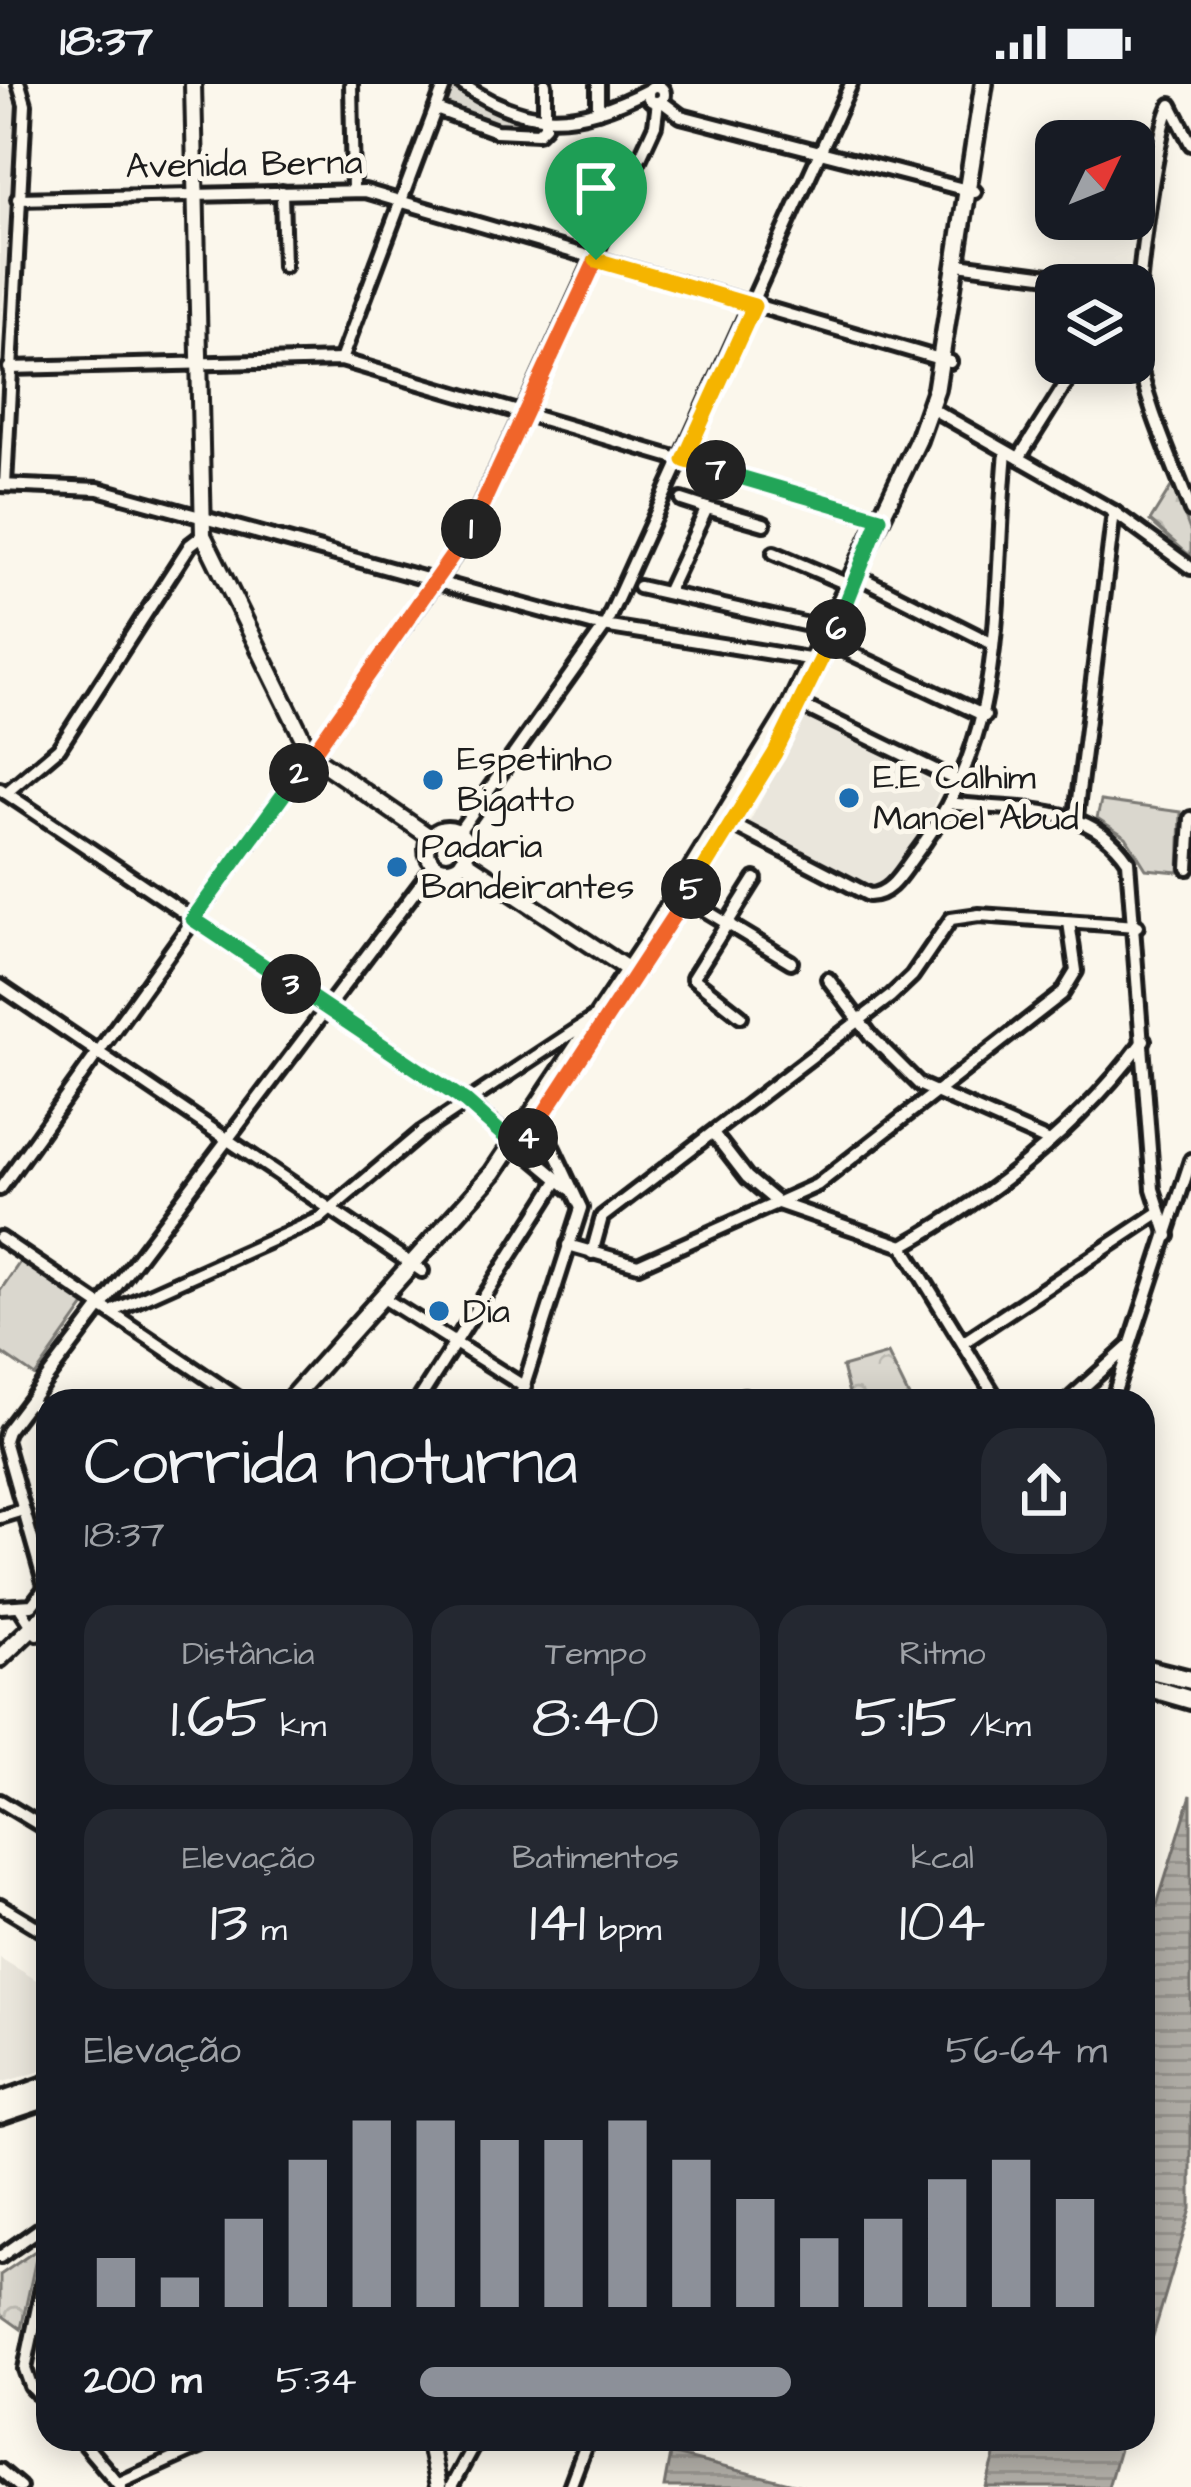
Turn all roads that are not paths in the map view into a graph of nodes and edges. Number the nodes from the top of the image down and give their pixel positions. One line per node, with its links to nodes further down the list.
1 (19, 84): 20 (street)
2 (193, 84): 19 (street)
3 (350, 84): 16 (street)
4 (445, 84): 11 (street)
5 (461, 84): 13 (street)
6 (545, 84): 13 (street)
7 (598, 84): 12 (street)
8 (851, 84): 15 (street)
9 (988, 84): 18 (main road)
10 (659, 93): 12 (street); 15 (street); 22 (street)
11 (436, 109): 13 (street); 21 (street)
12 (598, 111): 13 (street)
13 (546, 119)
14 (1191, 144): 23 (street)
15 (821, 152): 18 (street); 27 (street)
16 (353, 189): 17 (street, Avenida Berna); 21 (street, Avenida Berna)
17 (282, 192): 19 (street, Avenida Berna); 25 (street)
18 (973, 192): 24 (main road)
19 (194, 194): 20 (street, Avenida Berna); 30 (street)
20 (18, 199): 31 (street)
21 (403, 200): 22 (street, Avenida Berna); 28 (street)
22 (596, 260): 27 (street, Avenida Berna); 35 (street)
23 (1141, 264)
24 (962, 265): 26 (street); 29 (main road)
25 (284, 266)
26 (1035, 274)
27 (754, 306): 29 (street, Avenida Berna); 38 (street)
28 (341, 360): 30 (street); 35 (street)
29 (946, 361): 34 (main road); 44 (main road)
30 (196, 364): 31 (street); 46 (street)
31 (9, 368): 39 (street)
32 (1066, 384): 37 (street)
33 (1147, 384): 42 (street)
34 (936, 411): 36 (street); 44 (main road)
35 (526, 413): 38 (street); 50 (street)
36 (1006, 452): 37 (street); 55 (street)
37 (1019, 458): 43 (street)
38 (684, 460): 44 (street); 53 (street)
39 (2, 485): 46 (street)
40 (682, 500): 41 (street)
41 (707, 508): 45 (street); 52 (street)
42 (1191, 511)
43 (1114, 512): 48 (street); 63 (street)
44 (884, 519): 49 (main road)
45 (764, 524)
46 (202, 527): 50 (street); 59 (street); 61 (street)
47 (774, 553): 49 (street)
48 (1191, 568)
49 (854, 579): 54 (main road); 55 (street)
50 (438, 582): 53 (street); 59 (street)
51 (639, 587): 52 (street)
52 (667, 593): 54 (street)
53 (605, 626): 56 (street); 66 (street)
54 (829, 635): 56 (main road); 58 (street)
55 (991, 643): 58 (street)
56 (817, 660): 57 (main road)
57 (796, 703): 60 (street); 65 (main road)
58 (985, 716): 60 (street)
59 (311, 755): 67 (street); 73 (street)
60 (962, 783): 62 (street)
61 (3, 791): 73 (street)
62 (949, 803): 63 (street); 65 (street)
63 (1076, 816): 76 (street)
64 (1191, 818): 70 (street)
65 (728, 823): 72 (main road); 78 (main road)
66 (458, 832): 67 (street); 68 (street)
67 (430, 837): 69 (street)
68 (463, 860): 69 (street); 78 (street)
69 (435, 865): 81 (street)
70 (1189, 868)
71 (755, 879): 75 (street)
72 (685, 898): 75 (street); 78 (main road)
73 (193, 919): 81 (street); 86 (street)
74 (1069, 922): 76 (street); 84 (street); 89 (street)
75 (726, 923): 77 (street); 83 (street)
76 (1137, 926): 85 (street)
77 (790, 962)
78 (632, 972): 82 (main road); 88 (main road)
79 (827, 980): 84 (street)
80 (0, 986): 86 (street)
81 (327, 1008): 90 (street); 93 (street)
82 (600, 1016): 87 (street); 88 (main road)
83 (741, 1016)
84 (858, 1021): 89 (street); 92 (street)
85 (1144, 1040): 94 (street); 102 (street)
86 (99, 1053): 93 (street); 98 (street)
87 (543, 1053): 88 (street); 90 (street)
88 (564, 1078): 91 (main road); 95 (main road)
89 (937, 1095): 94 (street); 99 (street)
90 (465, 1101): 95 (street); 101 (street)
91 (540, 1121): 95 (main road); 97 (street)
92 (713, 1133): 99 (street); 103 (street)
93 (231, 1138): 101 (street); 111 (street)
94 (1050, 1142): 107 (street)
95 (518, 1146): 97 (street); 109 (main road)
96 (1191, 1160): 104 (street)
97 (561, 1176): 100 (street); 113 (street)
98 (0, 1189)
99 (778, 1203): 107 (street); 108 (street)
100 (581, 1208): 103 (street); 106 (street)
101 (334, 1210): 109 (street); 111 (street)
102 (1157, 1214): 104 (street); 112 (street)
103 (602, 1217): 108 (street)
104 (1168, 1236): 114 (street)
105 (0, 1238): 111 (street)
106 (568, 1245): 108 (street); 115 (street)
107 (903, 1246): 112 (street)
108 (592, 1253)
109 (418, 1268): 110 (main road)
110 (388, 1302): 113 (street); 118 (main road); 119 (main road)
111 (106, 1309): 116 (street); 117 (street)
112 (964, 1342): 121 (street)
113 (454, 1344): 115 (street); 120 (street)
114 (1129, 1346): 122 (street); 123 (street)
115 (525, 1387)
116 (40, 1389)
117 (224, 1389)
118 (301, 1389)
119 (310, 1389)
120 (426, 1389)
121 (991, 1389)
122 (1081, 1389)
123 (1116, 1389)
124 (36, 1394): 125 (street)
125 (31, 1400): 126 (street); 127 (street)
126 (36, 1406)
127 (2, 1440): 128 (street)
128 (23, 1510): 129 (street); 130 (street)
129 (0, 1517)
130 (36, 1555)
131 (36, 1602): 133 (street)
132 (0, 1607): 133 (street)
133 (21, 1609): 134 (street)
134 (36, 1625)
135 (36, 1630): 137 (main road)
136 (36, 1631): 138 (main road)
137 (0, 1658)
138 (0, 1669)
139 (1155, 1671): 140 (main road)
140 (1191, 1680)
141 (1155, 1690): 142 (main road)
142 (1191, 1700)
143 (0, 1801): 144 (street)
144 (36, 1823)
145 (0, 1905): 146 (street)
146 (36, 1927)
147 (36, 2089): 148 (main road)
148 (0, 2102)
149 (36, 2102): 150 (main road)
150 (0, 2114)
151 (36, 2232): 152 (street)
152 (0, 2257)
153 (36, 2335): 154 (street)
154 (36, 2392)
155 (90, 2451): 161 (street)
156 (192, 2451): 161 (street)
157 (430, 2451): 163 (street)
158 (470, 2451): 164 (street)
159 (584, 2451): 165 (street)
160 (0, 2470): 162 (street)
161 (120, 2485)
162 (20, 2487)
163 (438, 2487)
164 (451, 2487)
165 (570, 2487)

